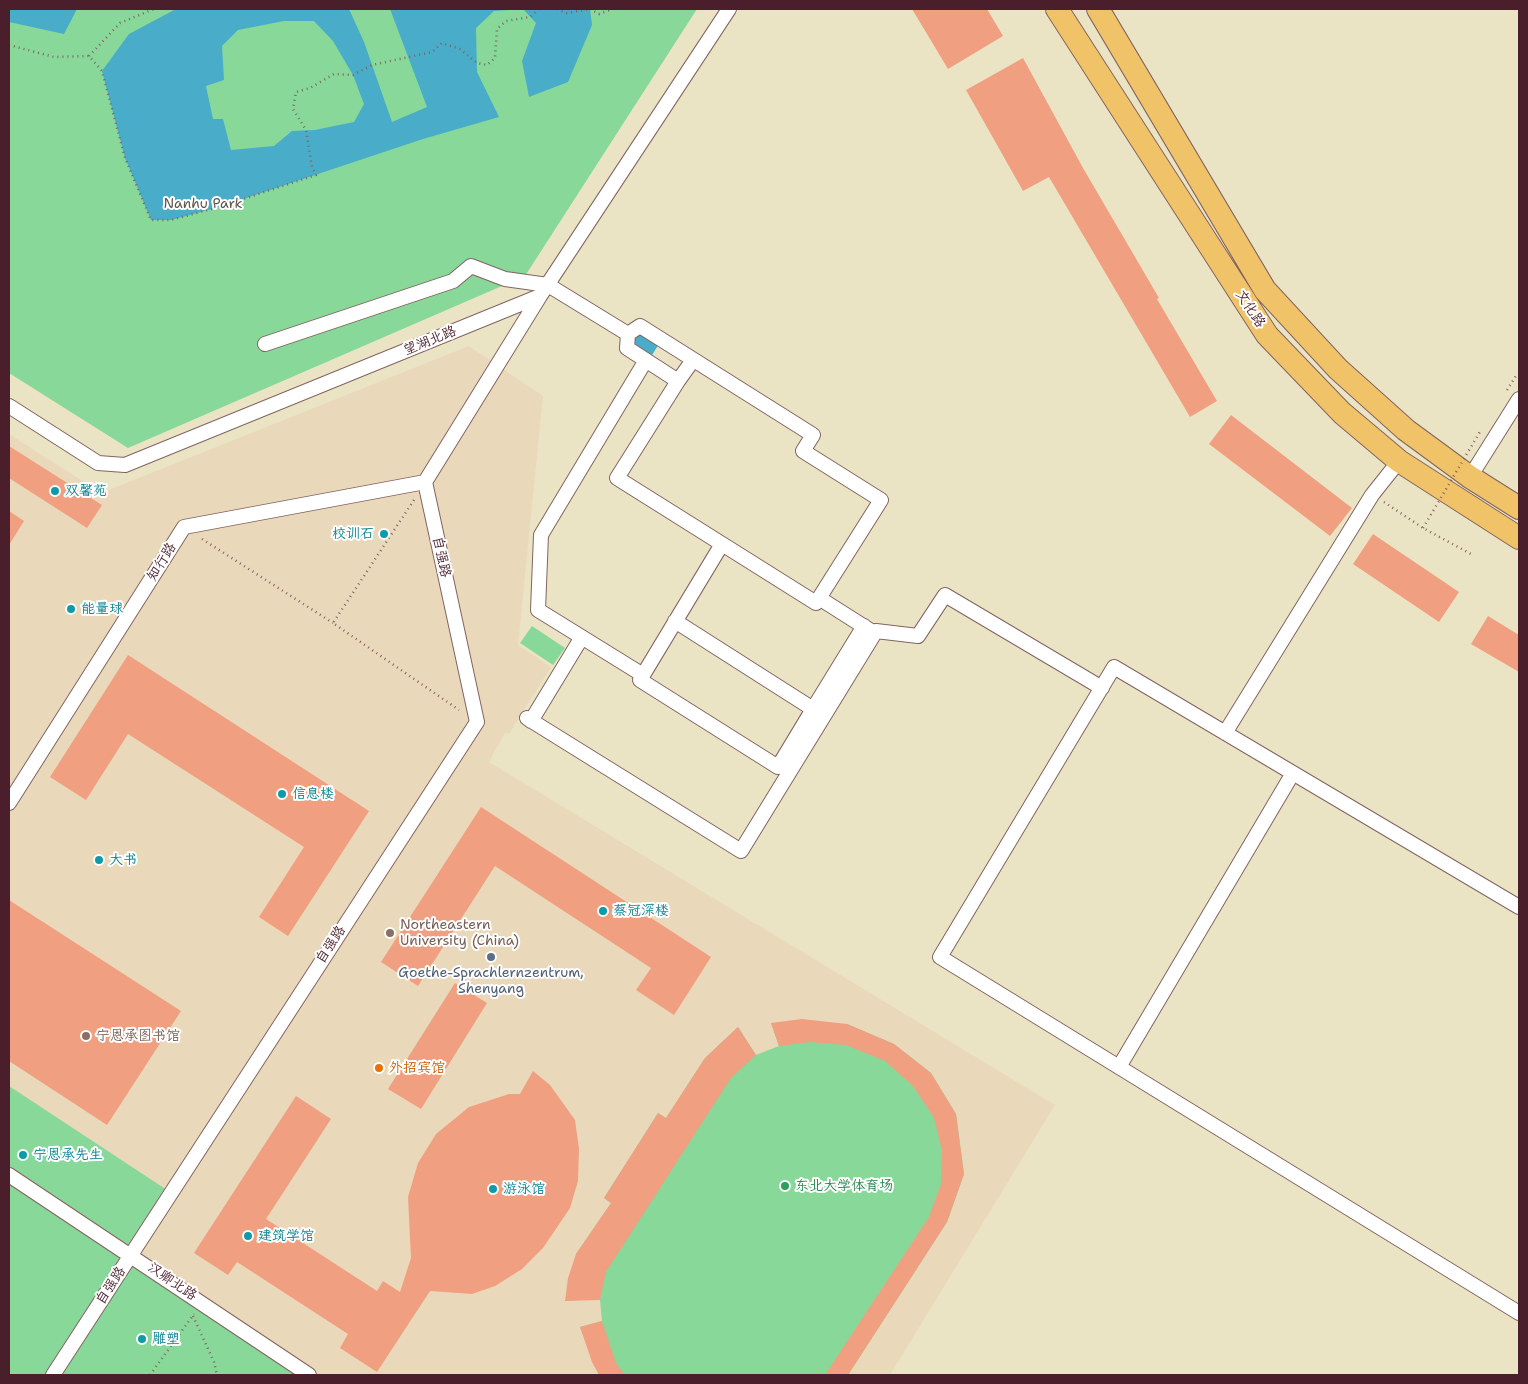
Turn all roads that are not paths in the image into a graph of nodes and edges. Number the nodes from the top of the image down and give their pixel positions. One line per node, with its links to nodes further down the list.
1 (729, 9): 4 (street)
2 (1057, 9): 12 (main road, 文化路)
3 (1098, 9): 13 (main road, 文化路)
4 (544, 290): 5 (street); 6 (street); 11 (street, 望湖北路); 14 (street)
5 (628, 334): 7 (street); 8 (street)
6 (265, 344)
7 (646, 360): 9 (street); 21 (street)
8 (693, 360): 9 (street); 18 (street)
9 (678, 381): 17 (street)
10 (1519, 399): 13 (street)
11 (9, 406)
12 (1398, 460): 16 (main road, 文化路); 25 (street)
13 (1470, 477): 15 (main road, 文化路)
14 (425, 482): 27 (street, 知行路); 31 (street, 自强路)
15 (1519, 508)
16 (1519, 538)
17 (722, 544): 18 (street); 19 (street)
18 (819, 598): 20 (street)
19 (675, 620): 22 (street); 24 (street)
20 (869, 630): 21 (street); 23 (street); 24 (street)
21 (582, 637): 22 (street)
22 (642, 674): 24 (street)
23 (1102, 688): 25 (street); 29 (street)
24 (813, 708)
25 (1225, 733): 26 (street)
26 (1293, 773): 28 (street); 29 (street)
27 (9, 803)
28 (1519, 907)
29 (1118, 1067): 32 (street)
30 (9, 1175): 31 (street, 汉卿北路)
31 (131, 1255): 33 (street, 自强路); 34 (street, 汉卿北路)
32 (1519, 1313)
33 (53, 1375)
34 (310, 1375)

